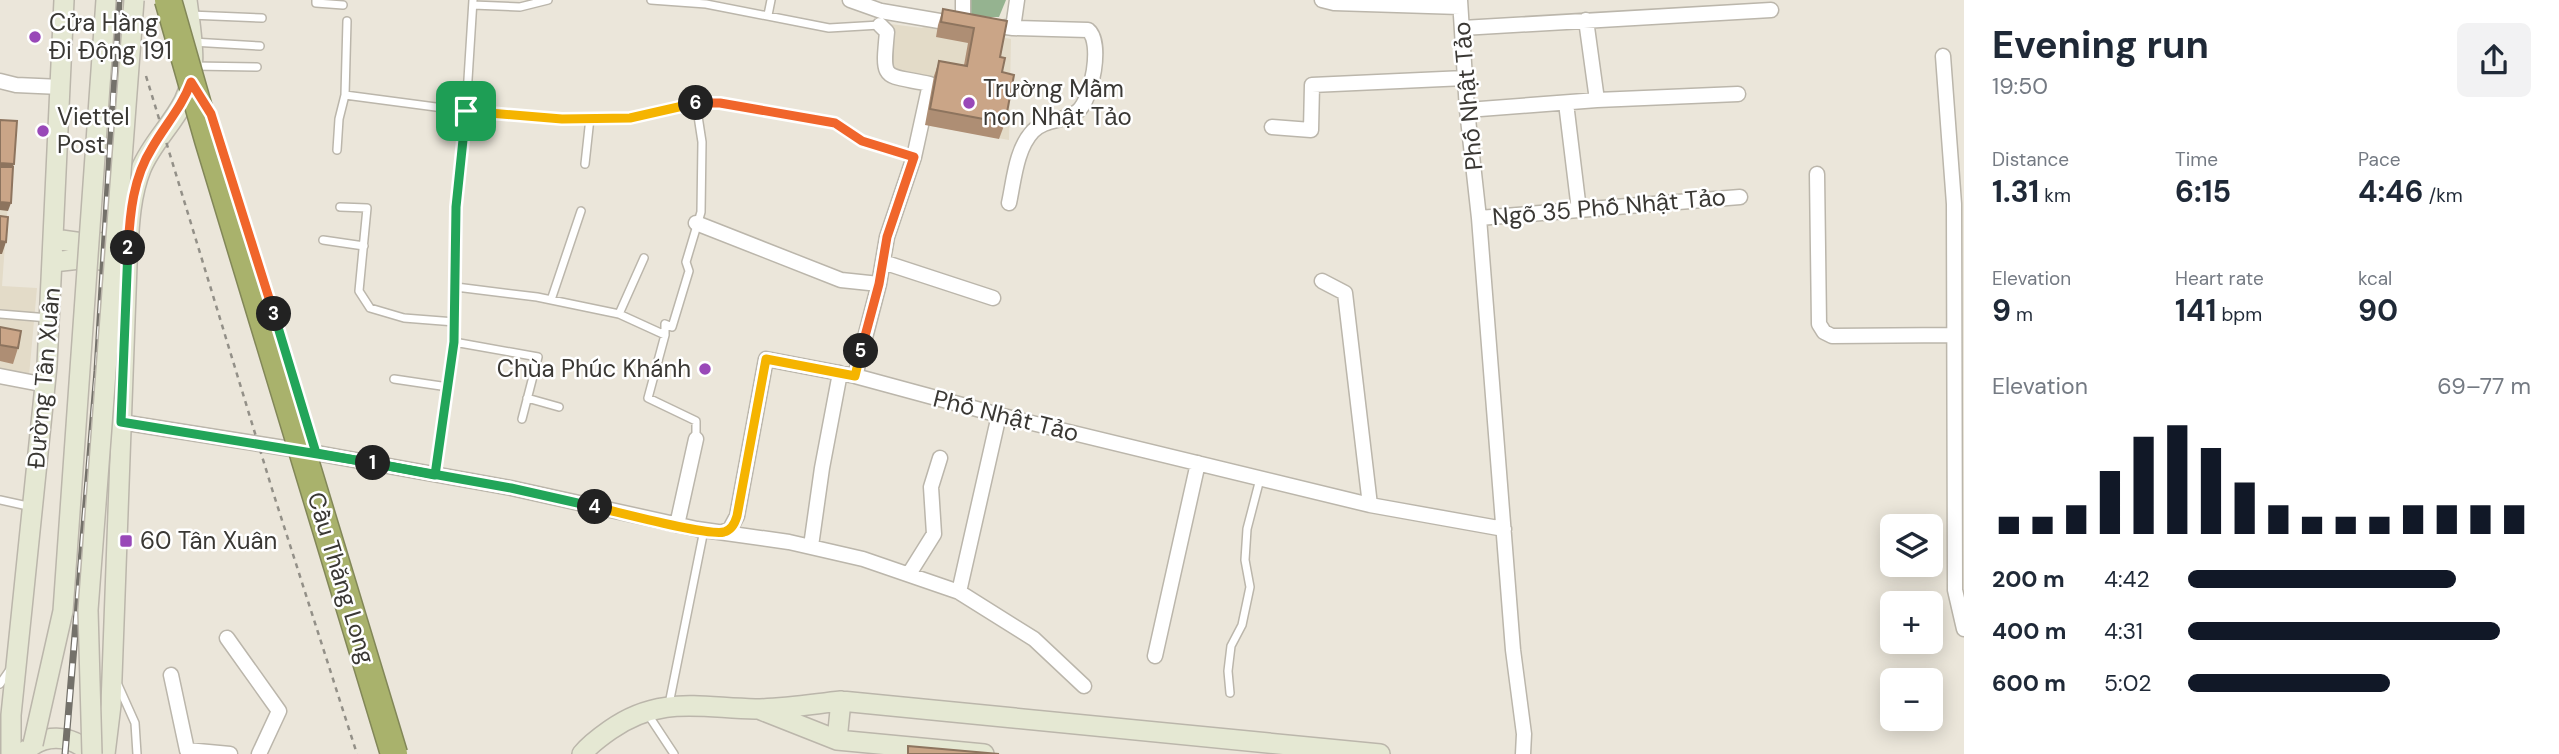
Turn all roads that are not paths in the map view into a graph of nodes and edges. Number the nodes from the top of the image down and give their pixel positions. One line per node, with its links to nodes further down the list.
1 (64, 0): 32 (main road, Đường Tân Xuân)
2 (106, 0): 114 (main road, bridge)
3 (135, 0): 116 (main road, bridge)
4 (316, 0): 15 (lane)
5 (548, 0): 11 (lane)
6 (651, 0): 18 (lane)
7 (771, 0): 18 (lane)
8 (850, 0): 17 (street)
9 (963, 0): 22 (street)
10 (1017, 0): 23 (street)
11 (473, 2): 39 (lane)
12 (1328, 2): 13 (street)
13 (1460, 4): 24 (street, Phố Nhật Tảo)
14 (181, 5): 19 (lane); 25 (main road); 121 (highway, Cầu Thăng Long, bridge)
15 (343, 5)
16 (1771, 10): 20 (street)
17 (882, 12): 18 (lane); 22 (street); 43 (street)
18 (768, 15)
19 (262, 18)
20 (1586, 20): 24 (street); 35 (street)
21 (346, 21): 34 (lane)
22 (975, 25): 23 (street)
23 (1013, 28): 47 (street)
24 (1462, 28): 30 (street, Phố Nhật Tảo)
25 (192, 42): 26 (lane); 29 (main road)
26 (260, 46)
27 (1942, 56): 71 (street)
28 (257, 67): 29 (lane)
29 (192, 74): 54 (main road); 85 (street)
30 (1465, 78): 38 (street, Phố Nhật Tảo); 41 (street)
31 (0, 81): 32 (street)
32 (61, 87): 53 (main road, Đường Tân Xuân)
33 (1738, 94): 35 (street)
34 (345, 95): 39 (lane); 42 (lane)
35 (1597, 100): 37 (street)
36 (696, 103): 40 (lane); 43 (lane); 52 (lane)
37 (1566, 103): 38 (street); 49 (street)
38 (1467, 110): 51 (street, Phố Nhật Tảo)
39 (466, 111): 40 (lane); 63 (lane)
40 (590, 118): 44 (lane)
41 (1272, 127)
42 (337, 150)
43 (914, 157): 59 (street)
44 (585, 164)
45 (1817, 174): 71 (street)
46 (1740, 197): 49 (street, Ngõ 35 Phố Nhật Tảo)
47 (1009, 203)
48 (340, 206): 56 (lane)
49 (1579, 210): 51 (street, Ngõ 35 Phố Nhật Tảo)
50 (581, 211): 65 (lane)
51 (1479, 218): 94 (street, Phố Nhật Tảo)
52 (696, 223): 62 (street); 70 (lane)
53 (54, 239): 54 (main road); 58 (main road, Đường Tân Xuân)
54 (129, 240): 60 (main road)
55 (323, 240): 56 (lane)
56 (364, 246): 69 (lane)
57 (644, 258): 67 (lane)
58 (53, 262): 60 (main road); 68 (main road, Đường Tân Xuân)
59 (883, 262): 62 (street); 64 (street)
60 (127, 265): 82 (main road)
61 (1322, 281): 91 (street)
62 (879, 284): 73 (street)
63 (456, 287): 65 (lane); 69 (lane)
64 (992, 298)
65 (551, 300): 67 (lane)
66 (0, 314): 68 (lane)
67 (619, 314): 70 (lane)
68 (50, 318): 76 (main road, Đường Tân Xuân)
69 (455, 322): 72 (lane)
70 (665, 335): 83 (lane)
71 (1954, 335): 84 (street)
72 (454, 342): 77 (lane); 78 (lane)
73 (848, 375): 80 (street, Phố Nhật Tảo); 96 (street, Phố Nhật Tảo); 97 (street)
74 (0, 376): 76 (street)
75 (394, 379): 77 (lane)
76 (46, 385): 92 (main road, Đường Tân Xuân)
77 (448, 387): 88 (lane)
78 (527, 398): 79 (lane); 81 (lane)
79 (559, 407)
80 (999, 415): 87 (street, Phố Nhật Tảo); 99 (street)
81 (522, 419)
82 (121, 422): 85 (street); 104 (main road)
83 (696, 439): 93 (street)
84 (1959, 443): 100 (street)
85 (316, 453): 88 (street)
86 (940, 458): 98 (street)
87 (1198, 463): 89 (street, Phố Nhật Tảo); 102 (street)
88 (435, 475): 93 (street)
89 (1261, 478): 91 (street, Phố Nhật Tảo); 108 (lane)
90 (0, 500): 92 (lane)
91 (1370, 505): 94 (street, Phố Nhật Tảo)
92 (33, 507): 103 (main road, Đường Tân Xuân)
93 (677, 525): 95 (street)
94 (1504, 529): 126 (street)
95 (704, 530): 96 (street); 110 (lane)
96 (723, 532): 97 (street)
97 (811, 546): 98 (street)
98 (909, 573): 99 (street)
99 (959, 592): 107 (street)
100 (1964, 629)
101 (227, 638): 120 (street)
102 (1155, 656)
103 (16, 662): 106 (lane); 115 (main road, Đường Tân Xuân)
104 (112, 674): 117 (main road); 118 (lane)
105 (171, 675): 119 (street)
106 (0, 684)
107 (1084, 686)
108 (1230, 693)
109 (841, 701): 111 (main road); 113 (main road); 125 (main road)
110 (668, 707): 111 (main road); 112 (main road)
111 (757, 709): 113 (main road)
112 (645, 710): 122 (main road); 123 (lane)
113 (837, 747): 124 (main road)
114 (28, 749): 116 (main road)
115 (12, 754)
116 (91, 754)
117 (105, 754)
118 (137, 754)
119 (230, 754)
120 (259, 754)
121 (394, 754)
122 (582, 754)
123 (674, 754)
124 (984, 754)
125 (1380, 754)
126 (1523, 754)

